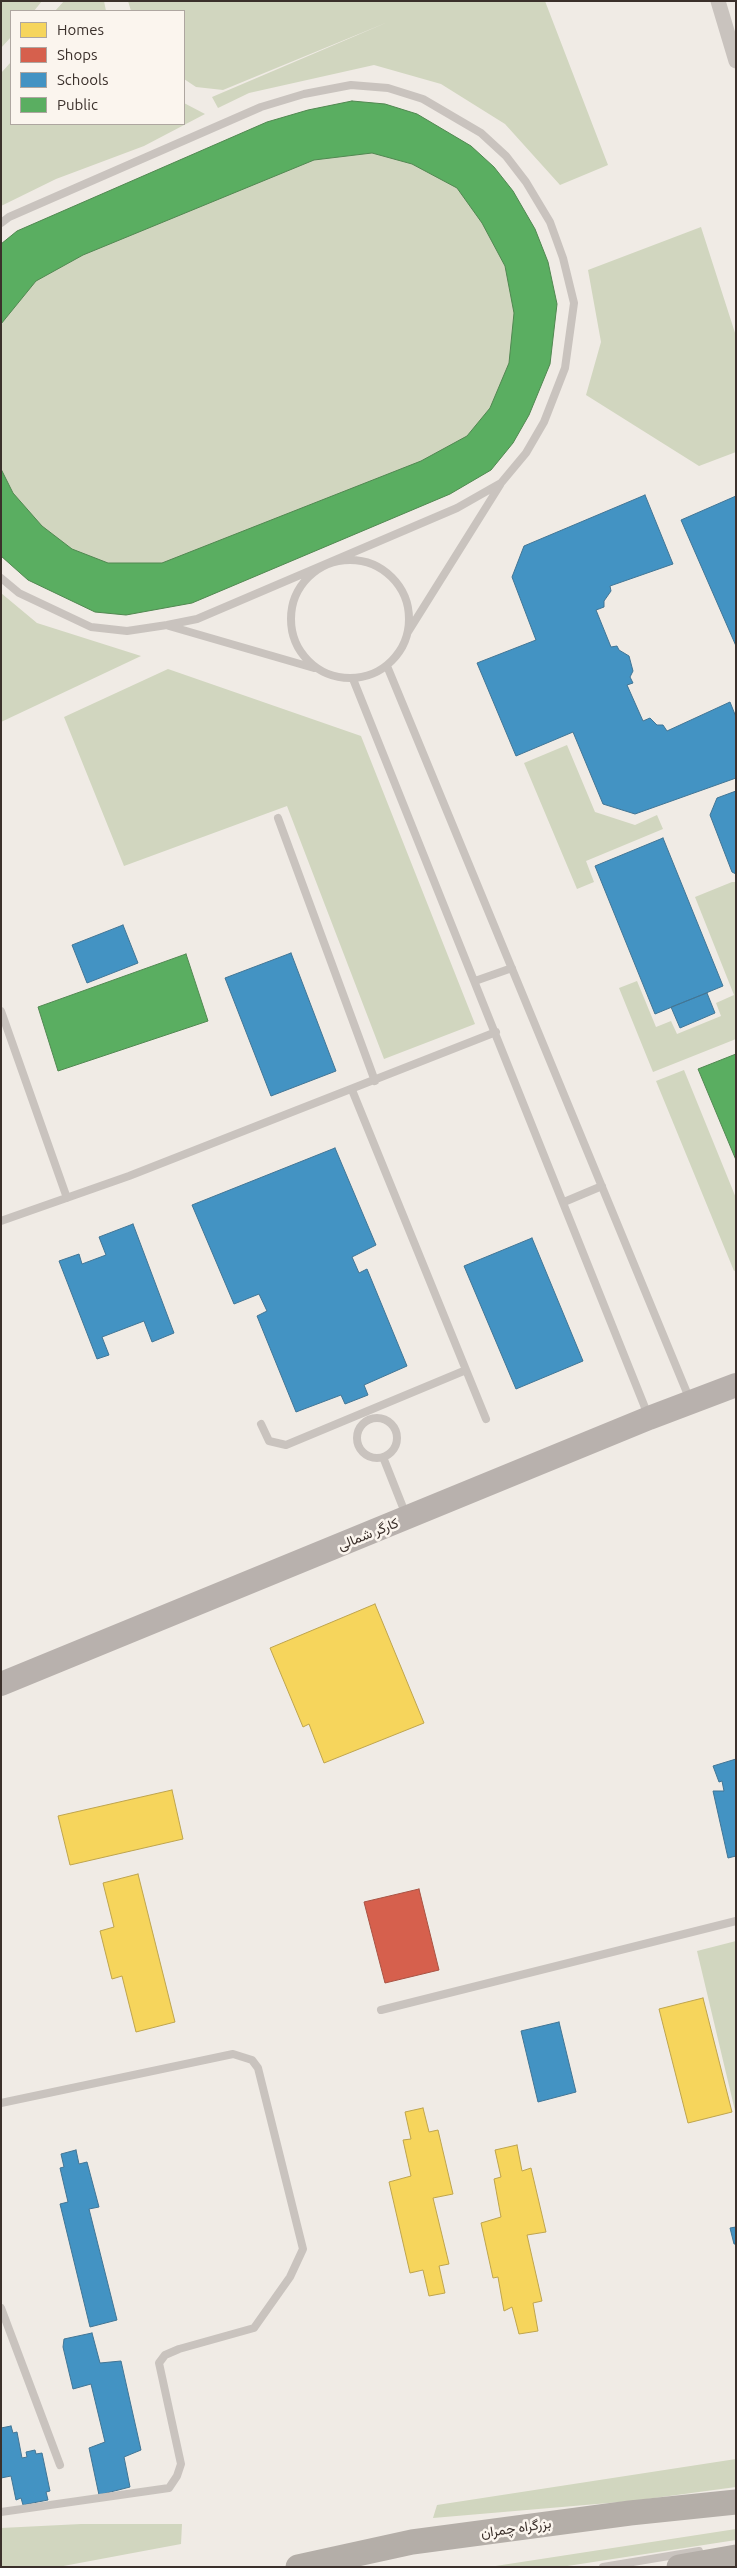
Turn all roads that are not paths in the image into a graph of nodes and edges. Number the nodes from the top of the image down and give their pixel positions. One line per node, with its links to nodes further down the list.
1 (718, 1): 2 (street)
2 (736, 61)
3 (1, 223): 4 (lane)
4 (501, 483): 5 (lane); 8 (lane)
5 (323, 566): 7 (lane); 8 (lane); 10 (lane)
6 (1, 578): 7 (lane)
7 (167, 625): 10 (lane)
8 (407, 634): 9 (lane)
9 (388, 666): 11 (lane); 13 (lane)
10 (316, 668): 11 (lane)
11 (353, 679): 14 (lane)
12 (278, 818): 17 (lane)
13 (512, 968): 14 (lane); 19 (lane)
14 (475, 981): 16 (lane)
15 (1, 1011): 20 (lane)
16 (496, 1032): 17 (lane); 21 (lane)
17 (375, 1081): 18 (lane)
18 (352, 1090): 20 (lane); 23 (lane)
19 (602, 1186): 21 (lane); 25 (lane)
20 (67, 1198): 22 (lane)
21 (564, 1202): 27 (lane)
22 (1, 1221)
23 (466, 1370): 26 (lane); 28 (lane)
24 (736, 1385): 25 (main road, کارگر شمالی)
25 (691, 1402): 27 (main road, کارگر شمالی)
26 (367, 1416): 29 (lane); 30 (lane); 30 (lane)
27 (650, 1418): 31 (main road, کارگر شمالی)
28 (486, 1419)
29 (261, 1424)
30 (383, 1456): 31 (lane)
31 (407, 1518): 32 (main road, کارگر شمالی)
32 (1, 1684)
33 (736, 1921): 34 (lane)
34 (381, 2010)
35 (1, 2103): 39 (lane)
36 (1, 2308): 37 (lane)
37 (60, 2465)
38 (736, 2502): 42 (highway, بزرگراه چمران)
39 (1, 2512)
40 (707, 2550): 43 (lane)
41 (736, 2557): 44 (highway)
42 (298, 2567)
43 (603, 2567)
44 (679, 2567)

